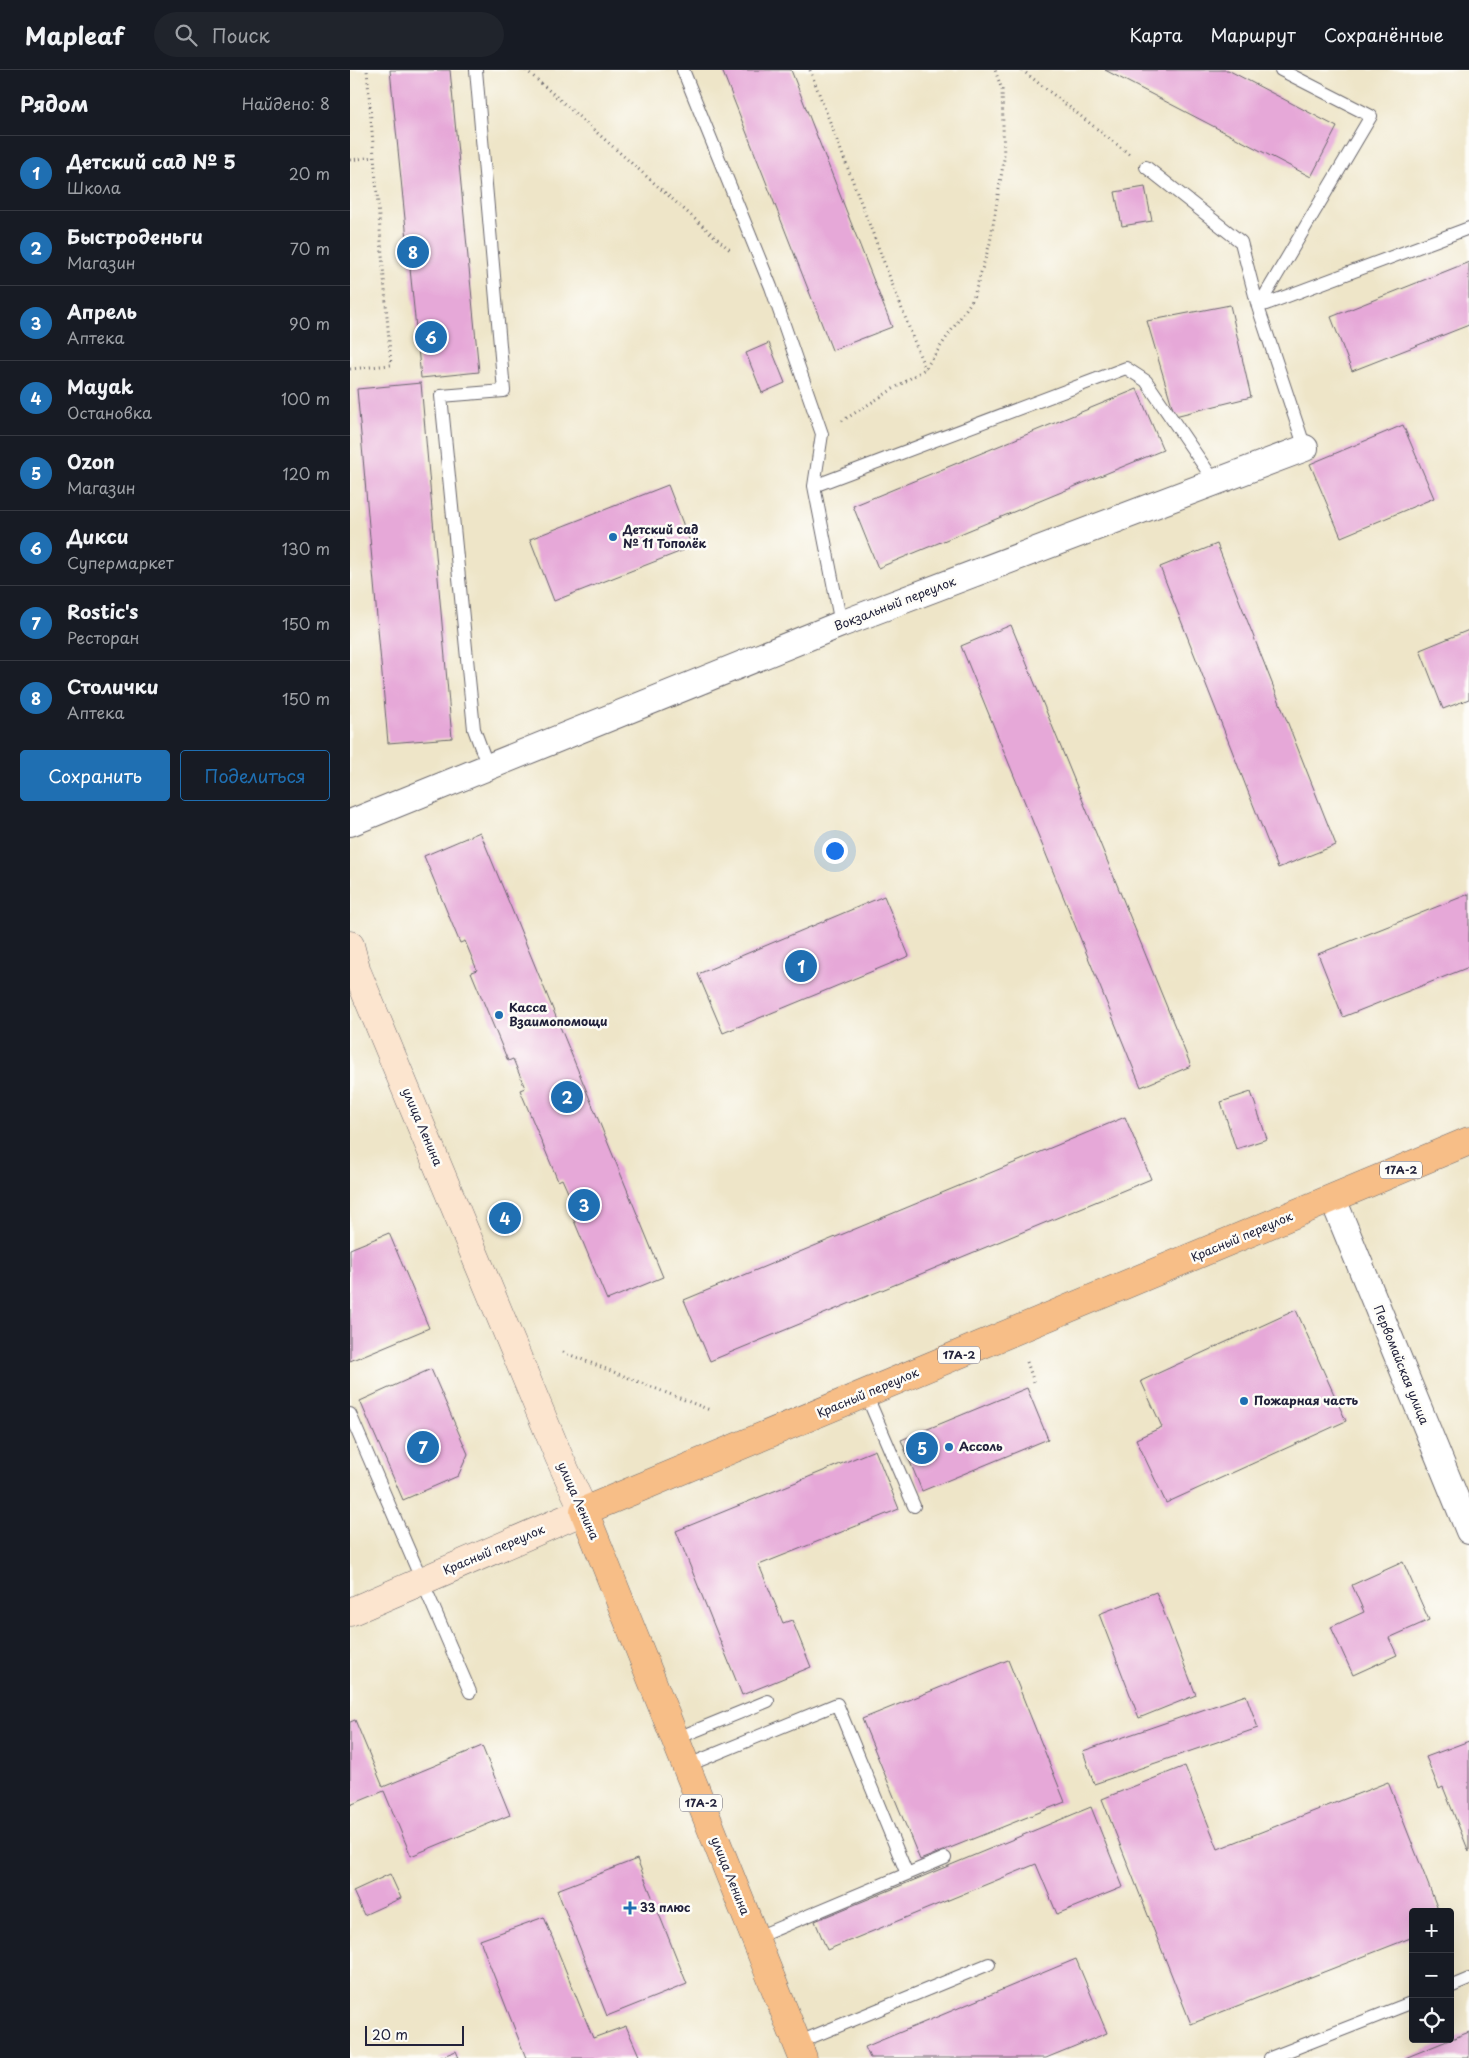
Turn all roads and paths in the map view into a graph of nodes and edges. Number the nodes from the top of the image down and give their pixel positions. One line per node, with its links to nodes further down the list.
1 (367, 70): 9 (path)
2 (476, 70): 22 (lane)
3 (526, 70): 13 (path)
4 (683, 70): 17 (lane)
5 (810, 70): 15 (path)
6 (995, 70): 15 (path)
7 (1022, 70): 11 (path)
8 (1281, 70): 14 (lane)
9 (374, 157): 10 (path); 16 (path)
10 (350, 160)
11 (1146, 167): 14 (lane)
12 (1469, 228): 14 (lane)
13 (734, 254)
14 (1258, 307): 18 (lane)
15 (925, 369): 17 (path)
16 (350, 370)
17 (822, 434): 20 (lane)
18 (1305, 448): 19 (street, Вокзальный переулок)
19 (1215, 482): 20 (lane); 21 (street, Вокзальный переулок)
20 (814, 486): 21 (lane)
21 (841, 624): 22 (street, Вокзальный переулок)
22 (488, 766): 23 (street, Вокзальный переулок)
23 (350, 823)
24 (350, 945): 34 (main road, улица Ленина)
25 (1469, 1141): 26 (main road, Красный переулок / 17А-2)
26 (1333, 1199): 30 (main road, Красный переулок / 17А-2); 35 (street, Первомайская улица)
27 (563, 1352): 31 (path)
28 (1027, 1362): 29 (path)
29 (1036, 1385)
30 (866, 1394): 33 (lane); 34 (main road, Красный переулок / 17А-2)
31 (710, 1410)
32 (350, 1414): 36 (lane)
33 (914, 1506)
34 (584, 1511): 36 (main road, Красный переулок); 40 (main road, улица Ленина / 17А-2)
35 (1469, 1532)
36 (422, 1580): 37 (main road, Красный переулок); 38 (lane)
37 (350, 1612)
38 (470, 1692)
39 (768, 1700): 40 (lane)
40 (675, 1739): 41 (main road, улица Ленина / 17А-2)
41 (686, 1766): 43 (lane); 44 (main road, улица Ленина / 17А-2)
42 (944, 1858): 43 (lane)
43 (907, 1874): 44 (lane)
44 (755, 1938): 49 (main road, улица Ленина / 17А-2)
45 (989, 1964): 49 (lane)
46 (1469, 1979): 47 (lane)
47 (1454, 1985)
48 (1409, 2004): 50 (lane)
49 (800, 2050)
50 (1270, 2058)

